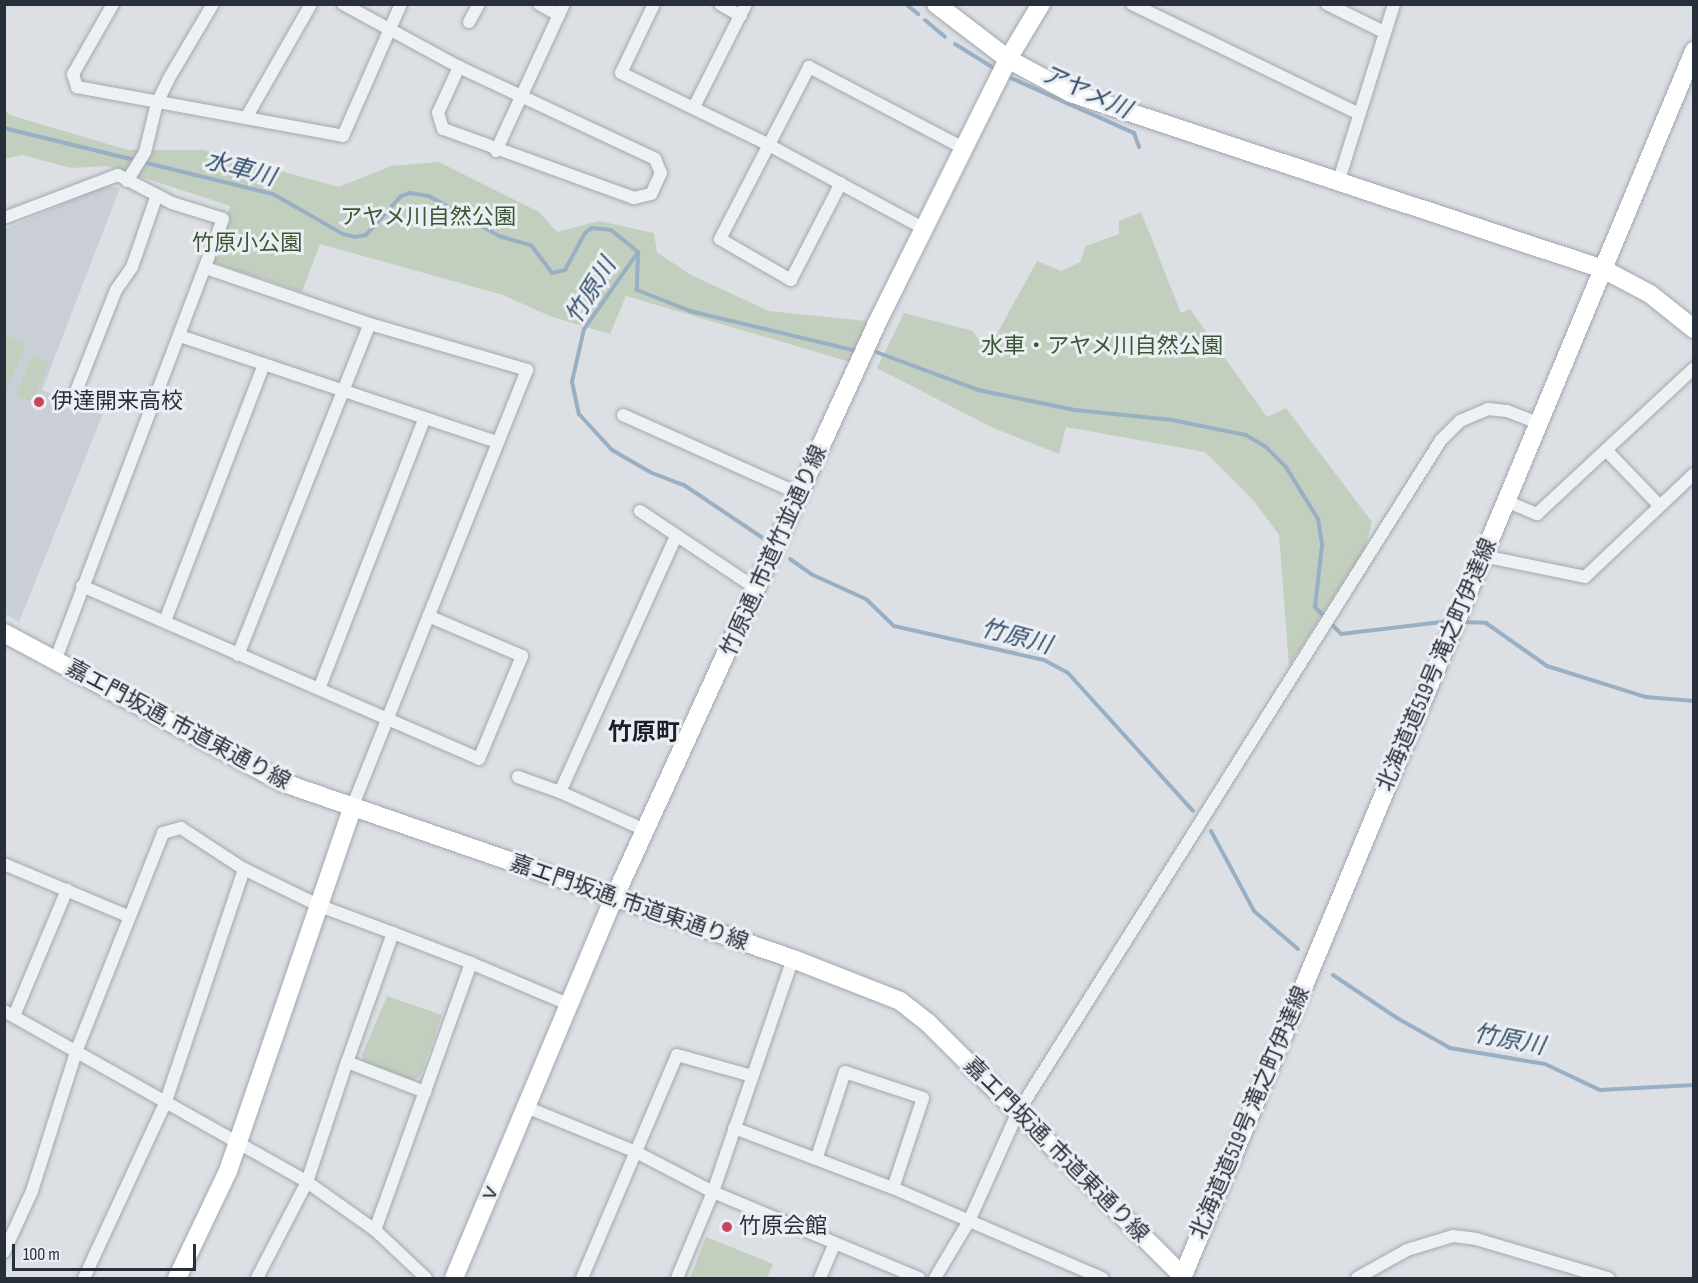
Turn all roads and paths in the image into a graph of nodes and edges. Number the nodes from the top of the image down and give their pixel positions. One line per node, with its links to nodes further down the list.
1 (113, 4): 24 (street)
2 (213, 4): 24 (street)
3 (311, 4): 27 (street)
4 (343, 4): 18 (street)
5 (401, 4): 18 (street)
6 (479, 4): 17 (street)
7 (539, 4): 15 (street)
8 (654, 4): 25 (street)
9 (720, 4): 16 (street)
10 (936, 4): 21 (street)
11 (1041, 4): 21 (street, 竹原通, 市道竹並通り線)
12 (1132, 4): 26 (street)
13 (1327, 4): 19 (street)
14 (1394, 4): 19 (street)
15 (562, 10): 23 (street)
16 (743, 10): 25 (street)
17 (470, 22)
18 (392, 32): 22 (street); 27 (street)
19 (1384, 32): 26 (street)
20 (1694, 51): 38 (street, 北海道道519号 滝之町伊達線)
21 (1008, 59): 29 (street, 竹原通, 市道竹並通り線); 33 (street)
22 (459, 68): 23 (street); 30 (street)
23 (519, 96): 30 (street); 30 (street)
24 (157, 103): 27 (street); 31 (street)
25 (694, 107): 28 (street)
26 (1357, 113): 33 (street)
27 (246, 118)
28 (768, 144): 29 (street); 32 (street); 32 (street)
29 (963, 148): 36 (street, 竹原通, 市道竹並通り線)
30 (495, 151)
31 (127, 181): 34 (street); 35 (street)
32 (841, 183): 36 (street)
33 (1338, 183): 38 (street)
34 (157, 195): 37 (street); 44 (street)
35 (4, 218)
36 (923, 228): 52 (street, 竹原通, 市道竹並通り線)
37 (206, 268): 39 (street); 41 (street)
38 (1603, 269): 40 (street); 48 (street, 北海道道519号 滝之町伊達線)
39 (370, 324): 45 (street); 49 (street)
40 (1694, 328)
41 (180, 336): 42 (street); 58 (street)
42 (264, 364): 45 (street); 61 (street)
43 (1694, 368): 50 (street)
44 (77, 389)
45 (343, 391): 47 (street); 63 (street)
46 (623, 415): 52 (street)
47 (424, 419): 49 (street); 65 (street)
48 (1538, 423): 53 (street, 北海道道519号 滝之町伊達線); 88 (street)
49 (497, 442): 60 (street)
50 (1606, 450): 53 (street); 54 (street)
51 (1694, 474): 54 (street)
52 (800, 494): 59 (street, 竹原通, 市道竹並通り線)
53 (1506, 501): 57 (street, 北海道道519号 滝之町伊達線)
54 (1659, 505): 57 (street)
55 (640, 511): 56 (street)
56 (676, 536): 59 (street); 68 (street)
57 (1483, 556): 111 (street, 北海道道519号 滝之町伊達線)
58 (82, 586): 61 (street); 64 (street)
59 (757, 589): 70 (street, 竹原通, 市道竹並通り線)
60 (429, 616): 66 (street); 66 (street)
61 (165, 621): 63 (street)
62 (4, 633): 64 (street, 嘉エ門坂通, 市道東通り線)
63 (238, 655): 65 (street)
64 (55, 661): 69 (street, 嘉エ門坂通, 市道東通り線)
65 (319, 689): 66 (street)
66 (388, 718): 69 (street)
67 (518, 777): 68 (street)
68 (560, 792): 70 (street)
69 (352, 808): 74 (street, 嘉エ門坂通, 市道東通り線); 75 (street)
70 (645, 830): 74 (street, 竹原通, 市道竹並通り線)
71 (4, 864): 73 (street)
72 (244, 869): 75 (street); 76 (street); 86 (street)
73 (67, 890): 76 (street); 81 (street)
74 (614, 898): 78 (street, 嘉エ門坂通, 市道東通り線); 80 (street, 竹原通, 市道竹並通り線)
75 (320, 906): 77 (street); 90 (street)
76 (128, 916): 82 (street)
77 (393, 933): 79 (street); 83 (street)
78 (793, 959): 84 (street); 88 (street, 嘉エ門坂通, 市道東通り線)
79 (471, 963): 80 (street); 85 (street)
80 (568, 1004): 87 (street, 竹原通, 市道竹並通り線)
81 (9, 1013): 82 (street)
82 (76, 1052): 86 (street); 99 (street)
83 (346, 1062): 85 (street); 93 (street)
84 (752, 1076): 89 (street); 91 (street)
85 (425, 1092): 97 (street)
86 (166, 1101): 90 (street); 100 (street)
87 (526, 1107): 91 (street); 104 (street, ｖ)
88 (1018, 1112): 96 (street); 111 (street, 嘉エ門坂通, 市道東通り線)
89 (734, 1128): 92 (street); 95 (street)
90 (238, 1141): 93 (street); 101 (street)
91 (636, 1152): 95 (street); 105 (street)
92 (817, 1157): 94 (street); 94 (street)
93 (307, 1182): 97 (street); 102 (street)
94 (893, 1188): 96 (street)
95 (713, 1192): 98 (street); 106 (street)
96 (969, 1221): 109 (street); 110 (street)
97 (375, 1230): 103 (street)
98 (835, 1243): 107 (street); 108 (street)
99 (4, 1252)
100 (84, 1278)
101 (177, 1278)
102 (256, 1278)
103 (426, 1278)
104 (454, 1278)
105 (582, 1278)
106 (677, 1278)
107 (820, 1278)
108 (919, 1278)
109 (934, 1278)
110 (1102, 1278)
111 (1183, 1278)
112 (1357, 1278): 113 (street)
113 (1608, 1278)

